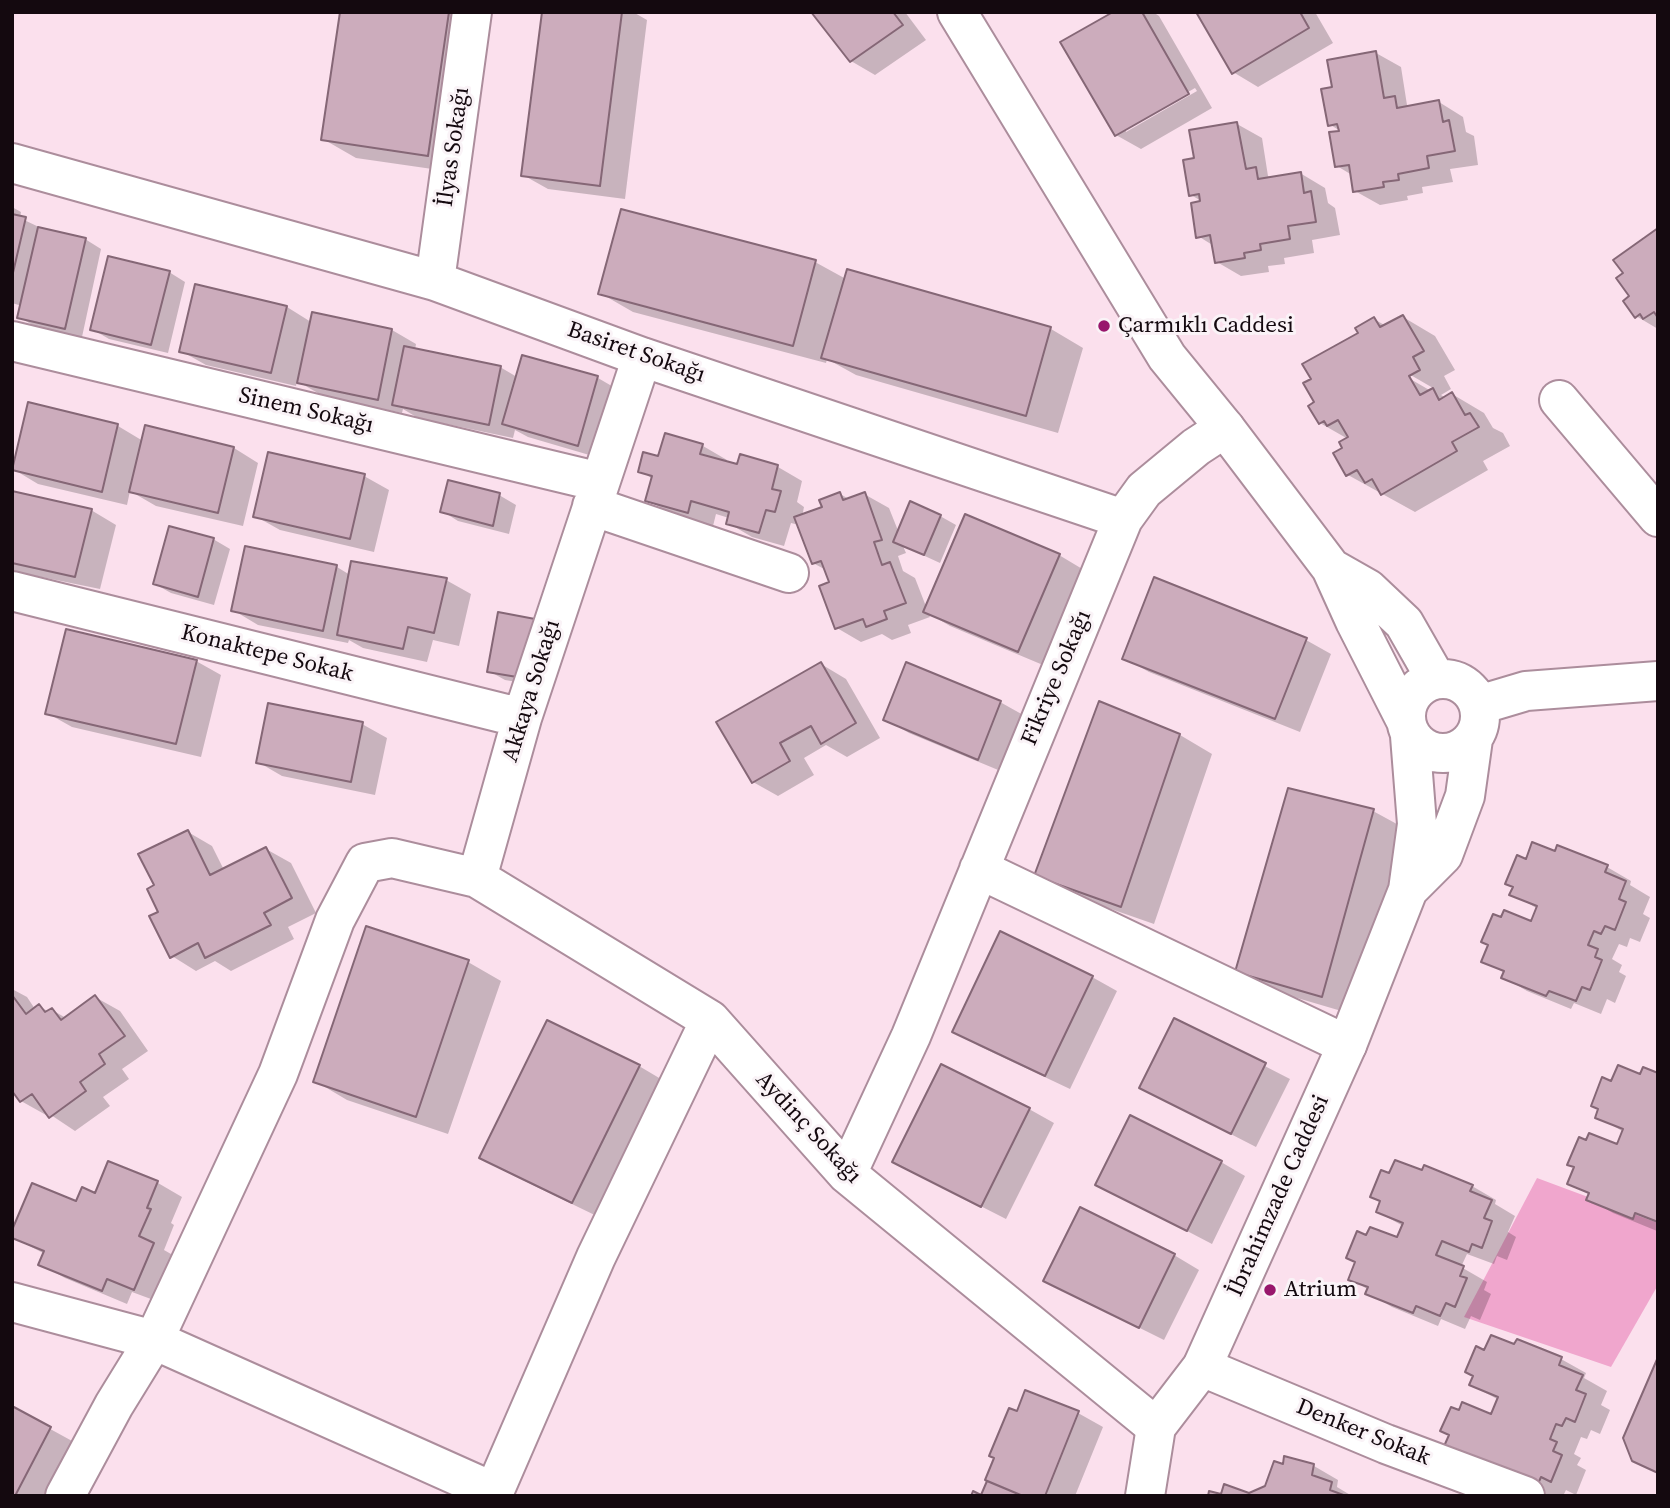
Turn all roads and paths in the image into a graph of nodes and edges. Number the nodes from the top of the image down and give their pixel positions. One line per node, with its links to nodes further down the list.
1 (472, 12): 4 (street, İlyas Sokağı)
2 (957, 12): 8 (street)
3 (12, 163): 4 (street, Basiret Sokağı)
4 (435, 281): 6 (street, Basiret Sokağı)
5 (12, 341): 9 (street, Sinem Sokağı)
6 (642, 357): 9 (street, Akkaya Sokağı); 11 (street, Basiret Sokağı)
7 (1559, 400): 10 (street)
8 (1225, 428): 11 (street); 12 (street)
9 (596, 494): 13 (street); 17 (street, Akkaya Sokağı)
10 (1658, 517)
11 (1123, 519): 20 (street, Fikriye Sokağı)
12 (1331, 568): 15 (street); 19 (street)
13 (789, 573)
14 (12, 591): 17 (street, Konaktepe Sokak)
15 (1436, 679): 18 (street); 19 (street)
16 (1658, 681): 18 (street)
17 (522, 718): 21 (street, Akkaya Sokağı)
18 (1476, 722): 19 (street); 22 (street, İbrahimzade Caddesi)
19 (1408, 727): 22 (street, İbrahimzade Caddesi)
20 (985, 853): 24 (street); 25 (street, Fikriye Sokağı)
21 (477, 878): 23 (street, Aydinç Sokağı); 27 (street, Aydinç Sokağı)
22 (1408, 890): 24 (street, İbrahimzade Caddesi)
23 (710, 1020): 25 (street, Aydinç Sokağı); 27 (street)
24 (1347, 1045): 28 (street, İbrahimzade Caddesi)
25 (846, 1174): 29 (street, Aydinç Sokağı)
26 (12, 1302): 27 (street)
27 (155, 1340): 30 (street)
28 (1202, 1367): 29 (street, İbrahimzade Caddesi); 32 (street, Denker Sokak)
29 (1156, 1427): 31 (street, İbrahimzade Caddesi)
30 (65, 1496)
31 (1145, 1496)
32 (1525, 1496)

